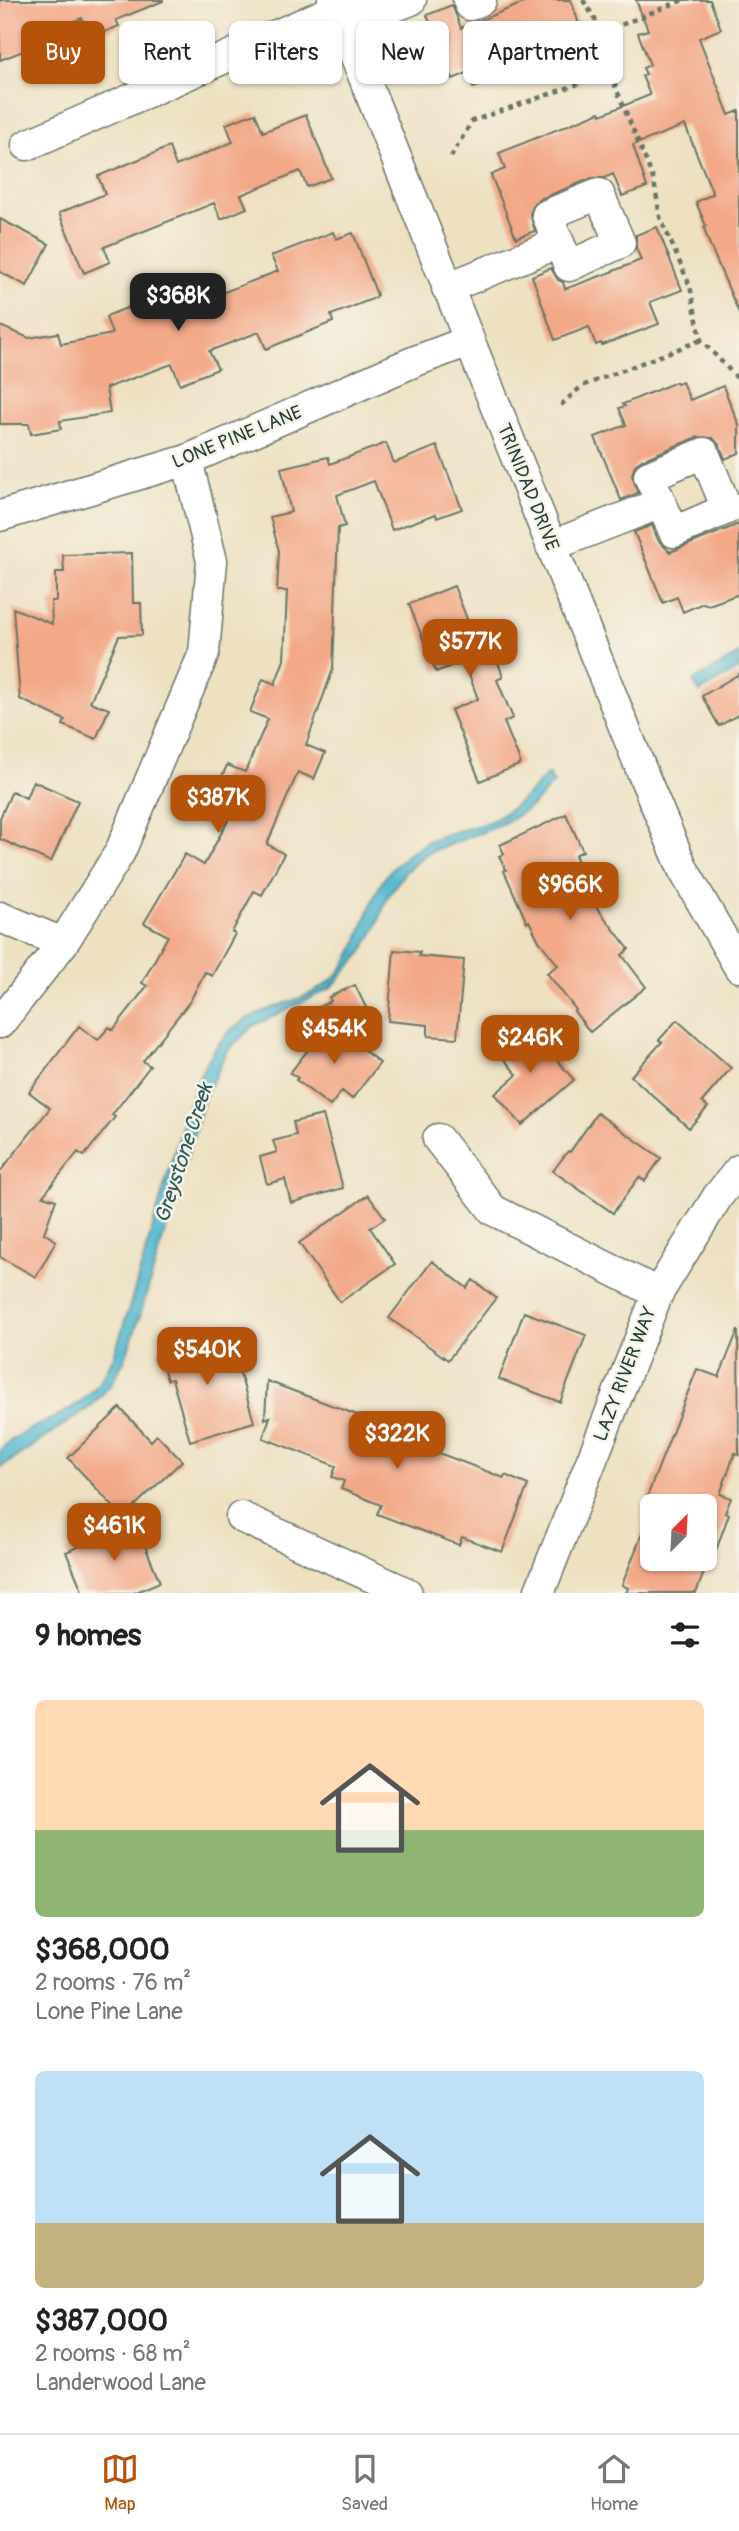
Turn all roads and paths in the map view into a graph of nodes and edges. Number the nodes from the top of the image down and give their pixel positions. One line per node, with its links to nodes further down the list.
1 (411, 0): 6 (street)
2 (468, 0): 3 (street)
3 (481, 0)
4 (583, 0): 7 (path)
5 (683, 0): 8 (path)
6 (335, 4): 11 (street); 14 (street, TRINIDAD DRIVE)
7 (596, 21)
8 (623, 24)
9 (578, 84): 12 (path)
10 (614, 84): 15 (path)
11 (27, 145)
12 (452, 157)
13 (558, 243): 14 (street)
14 (447, 288): 16 (street, TRINIDAD DRIVE)
15 (701, 340): 17 (path); 18 (path)
16 (469, 341): 19 (street, LONE PINE LANE); 22 (street, TRINIDAD DRIVE)
17 (739, 380)
18 (561, 405)
19 (187, 460): 21 (street, LONE PINE LANE); 24 (street)
20 (661, 503): 22 (street)
21 (0, 516)
22 (551, 546): 25 (street, TRINIDAD DRIVE)
23 (0, 917): 24 (street)
24 (63, 943): 26 (street)
25 (739, 967)
26 (0, 1023)
27 (438, 1139): 29 (street)
28 (739, 1170): 29 (street, LAZY RIVER WAY)
29 (657, 1293): 32 (street, LAZY RIVER WAY)
30 (241, 1517): 31 (street)
31 (407, 1593)
32 (539, 1593)

